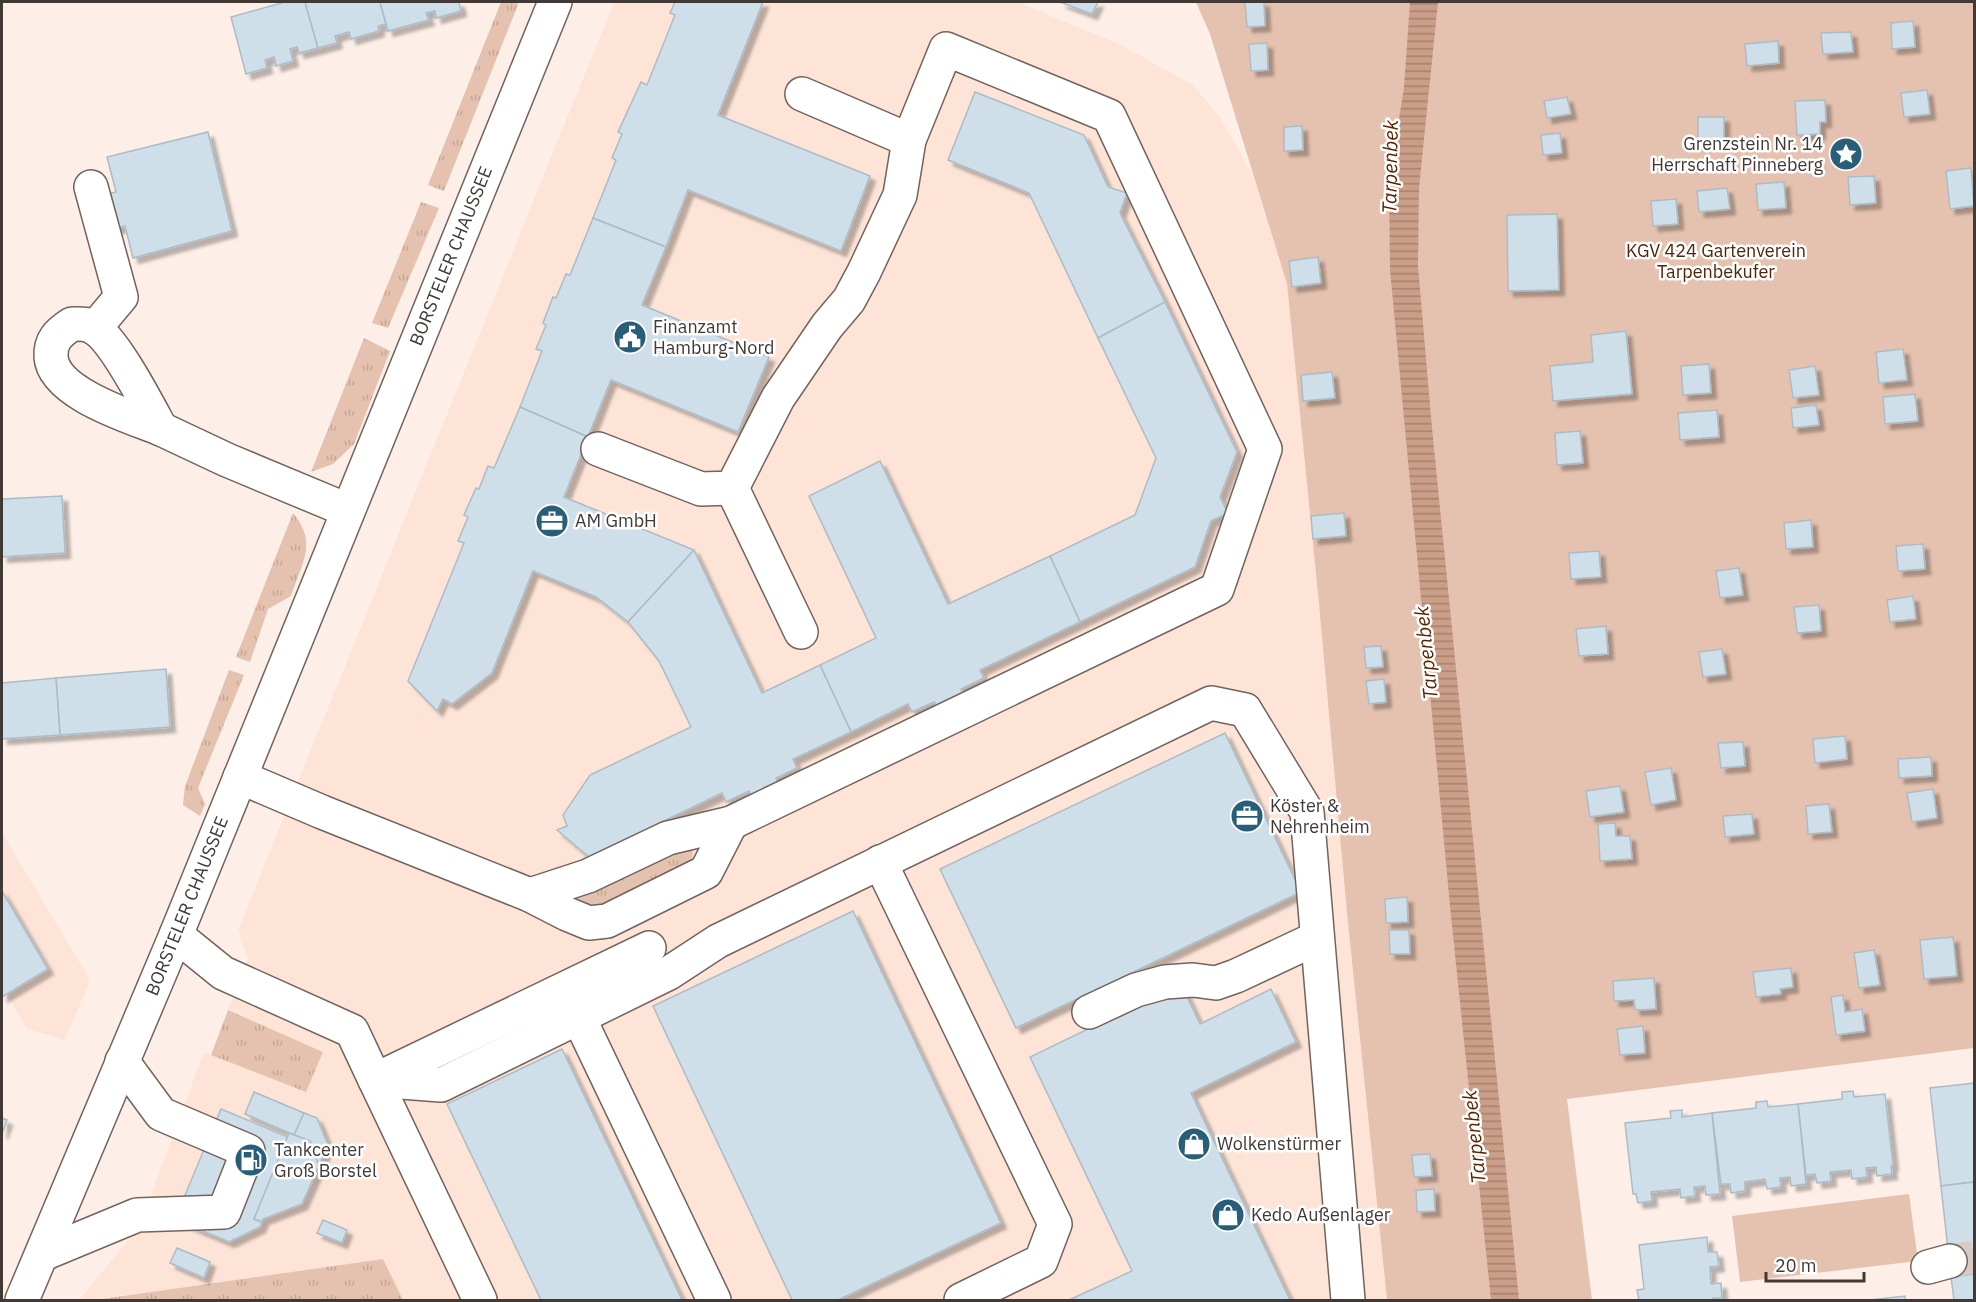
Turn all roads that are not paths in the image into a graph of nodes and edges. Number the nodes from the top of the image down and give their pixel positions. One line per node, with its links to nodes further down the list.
1 (555, 2): 9 (main road, BORSTELER CHAUSSEE)
2 (802, 94): 3 (main road)
3 (909, 140): 8 (main road); 12 (main road)
4 (91, 187): 5 (main road)
5 (95, 328): 6 (main road); 6 (main road)
6 (161, 429): 9 (main road)
7 (598, 449): 8 (main road)
8 (732, 488): 10 (main road)
9 (347, 510): 11 (main road, BORSTELER CHAUSSEE)
10 (801, 632)
11 (240, 777): 14 (main road); 15 (main road, BORSTELER CHAUSSEE)
12 (731, 823): 14 (main road); 14 (main road)
13 (880, 862): 16 (main road); 19 (main road); 26 (main road)
14 (530, 896)
15 (176, 935): 20 (main road, BORSTELER CHAUSSEE); 21 (main road)
16 (1317, 938): 18 (main road); 27 (main road)
17 (649, 948): 21 (main road)
18 (1089, 1012)
19 (579, 1018): 21 (main road); 25 (main road)
20 (122, 1061): 22 (main road, BORSTELER CHAUSSEE); 22 (main road)
21 (375, 1080): 24 (main road)
22 (43, 1254): 23 (main road, BORSTELER CHAUSSEE)
23 (22, 1300)
24 (480, 1300)
25 (714, 1300)
26 (961, 1300)
27 (1348, 1300)

